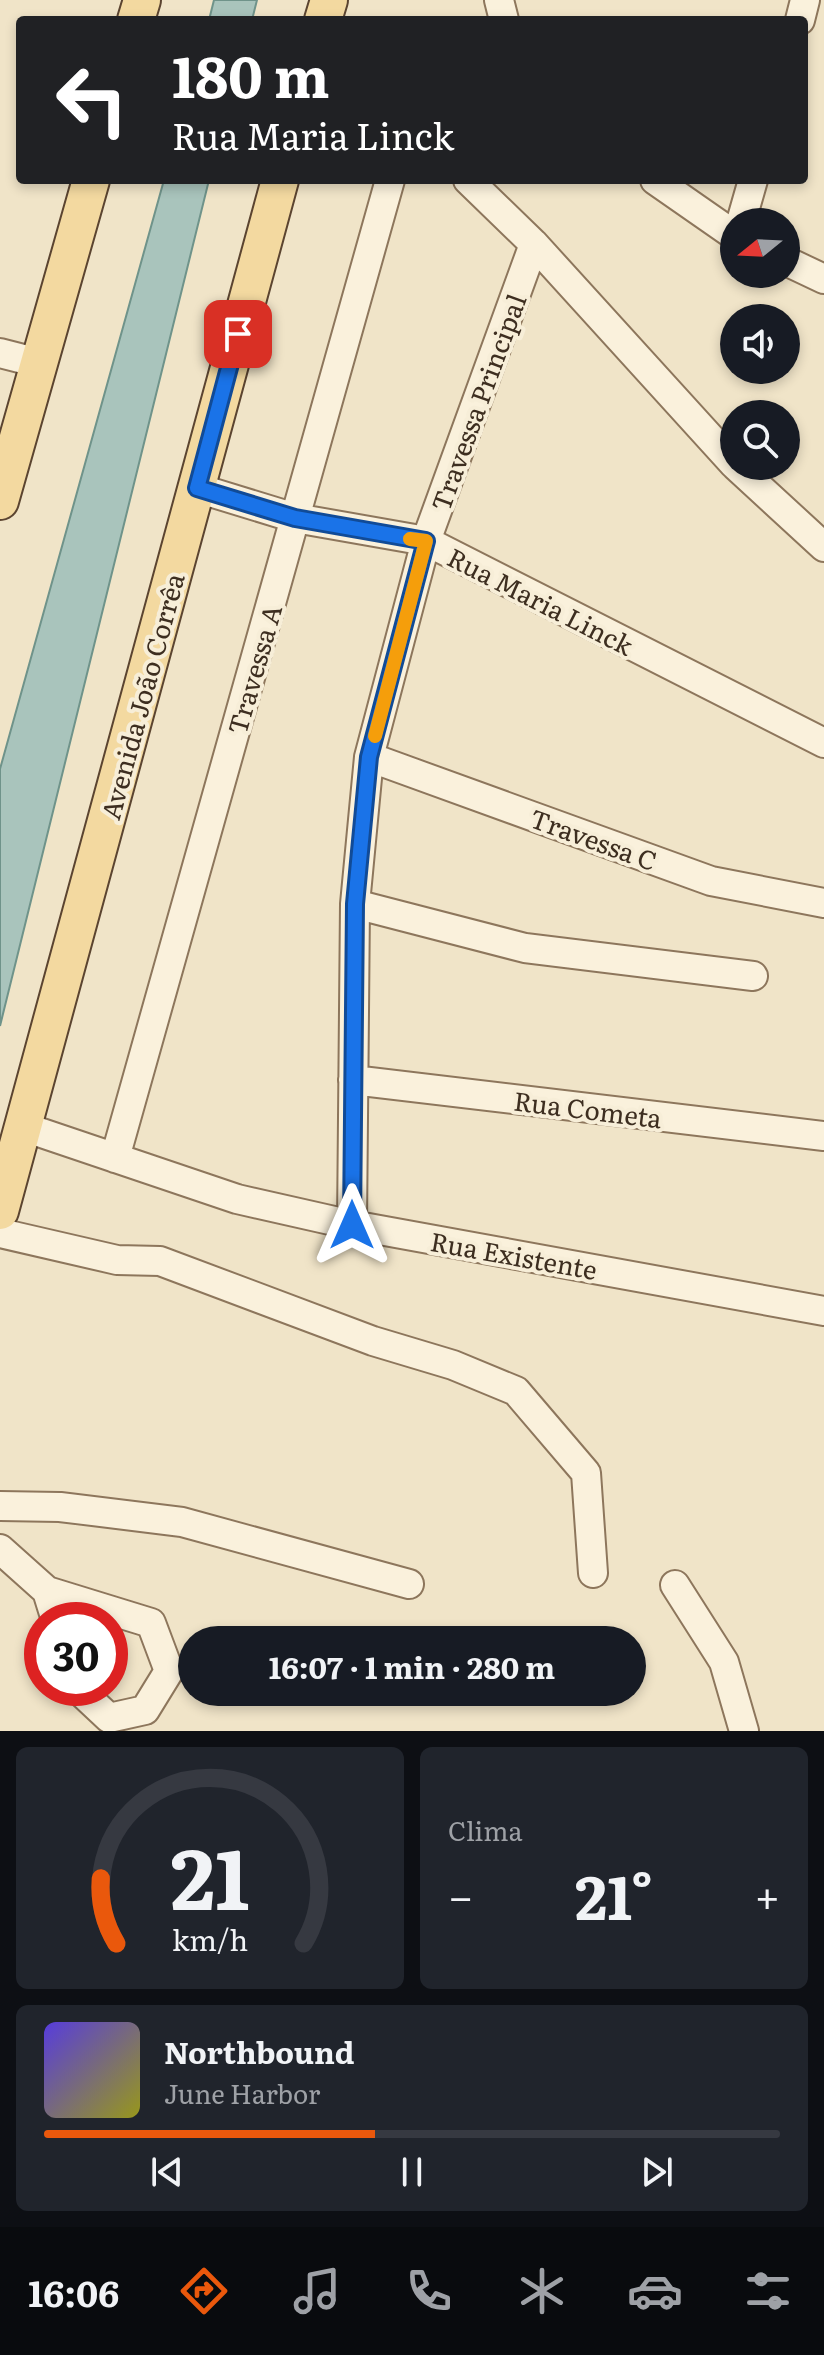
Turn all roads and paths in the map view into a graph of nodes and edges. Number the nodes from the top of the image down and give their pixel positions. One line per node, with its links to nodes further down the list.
1 (90, 184): 13 (main road)
2 (279, 184): 16 (main road, Avenida João Corrêa)
3 (389, 184): 18 (street, Travessa A)
4 (472, 184): 9 (street)
5 (661, 184): 8 (street)
6 (752, 184): 7 (street)
7 (745, 208)
8 (720, 225)
9 (534, 244): 14 (street); 19 (street, Travessa Principal)
10 (800, 268): 11 (street)
11 (824, 279)
12 (0, 353): 13 (street)
13 (39, 363): 17 (main road)
14 (720, 449)
15 (751, 480): 20 (street)
16 (197, 488): 18 (street, Rua Maria Linck); 27 (main road, Avenida João Corrêa)
17 (0, 501)
18 (295, 518): 19 (street, Rua Maria Linck); 29 (street, Travessa A)
19 (426, 541): 21 (street, Rua Maria Linck); 22 (street, Travessa Principal)
20 (824, 547)
21 (824, 743)
22 (369, 757): 23 (street, Travessa C); 24 (street, Travessa Principal)
23 (824, 903)
24 (355, 904): 25 (street); 26 (street, Travessa Principal)
25 (753, 976)
26 (353, 1080): 28 (street, Rua Cometa); 31 (street, Travessa Principal)
27 (24, 1127): 29 (street, Rua Existente); 30 (main road, Avenida João Corrêa)
28 (824, 1136)
29 (115, 1158): 31 (street, Rua Existente)
30 (0, 1211)
31 (352, 1225): 33 (street, Rua Existente)
32 (0, 1233): 36 (street)
33 (824, 1311)
34 (0, 1506): 37 (street)
35 (0, 1549): 39 (street)
36 (593, 1573)
37 (409, 1584)
38 (675, 1585): 44 (street)
39 (47, 1591): 40 (street); 41 (street)
40 (50, 1602)
41 (83, 1602)
42 (128, 1616): 43 (street)
43 (96, 1706)
44 (744, 1731)

